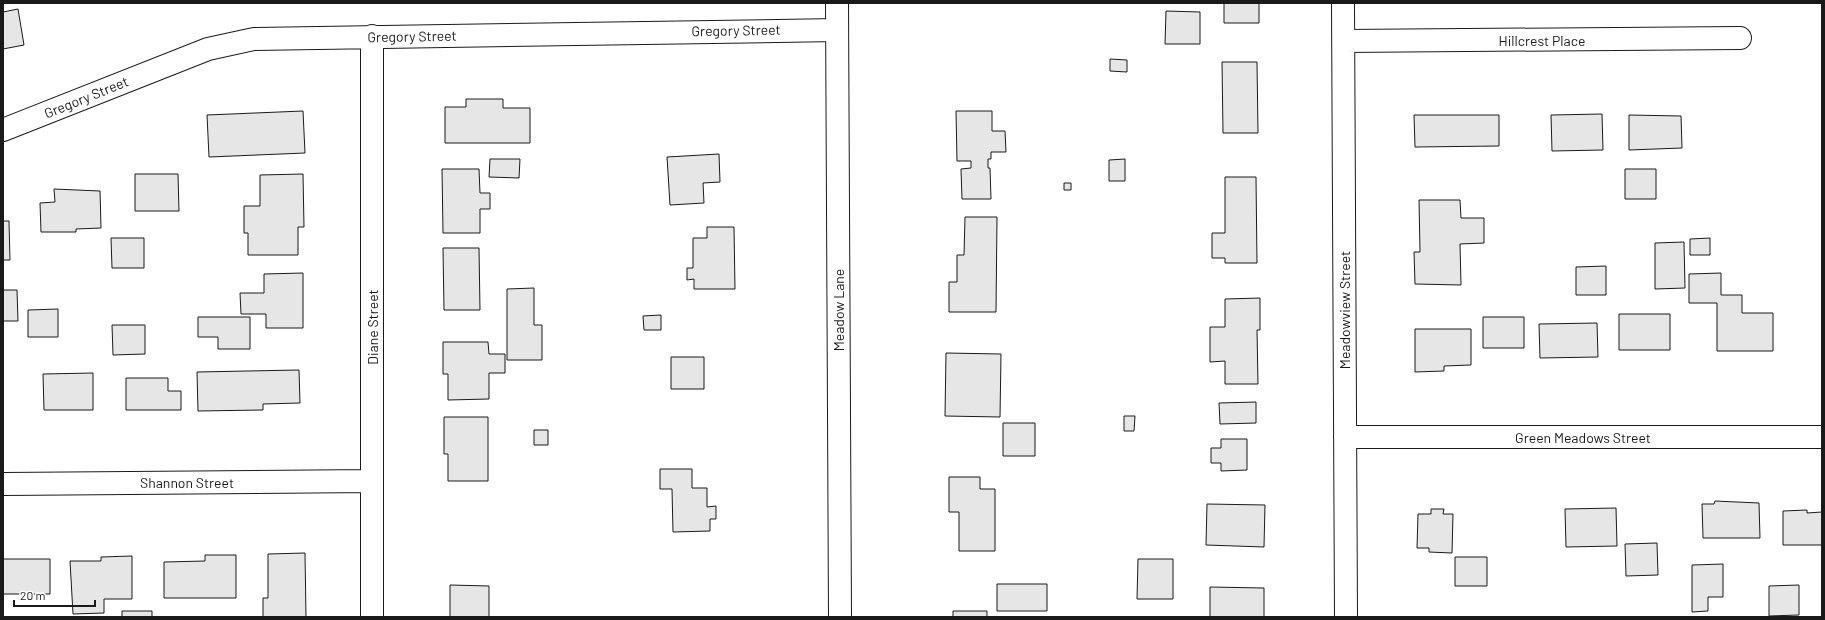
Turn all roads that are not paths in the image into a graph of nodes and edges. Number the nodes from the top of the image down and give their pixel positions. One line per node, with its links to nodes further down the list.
1 (837, 3): 3 (street, Meadow Lane)
2 (1343, 3): 6 (street, Meadowview Street)
3 (837, 30): 4 (street, Gregory Street); 13 (street, Meadow Lane)
4 (372, 36): 7 (street, Gregory Street); 10 (street, Diane Street)
5 (1740, 38): 6 (street, Hillcrest Place)
6 (1344, 41): 8 (street, Meadowview Street)
7 (3, 130)
8 (1345, 437): 9 (street, Green Meadows Street); 14 (street, Meadowview Street)
9 (1822, 437)
10 (371, 481): 11 (street, Shannon Street); 12 (street, Diane Street)
11 (3, 484)
12 (372, 617)
13 (840, 617)
14 (1346, 617)

